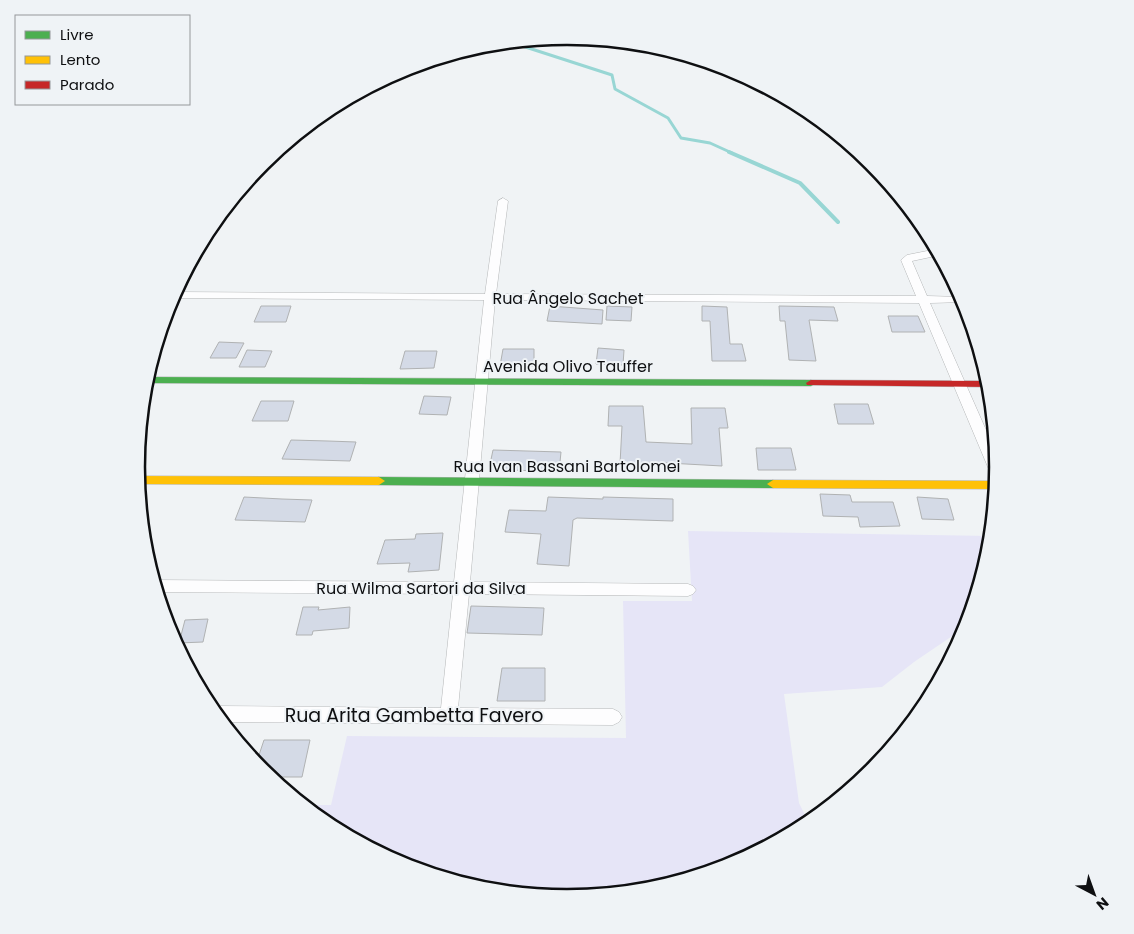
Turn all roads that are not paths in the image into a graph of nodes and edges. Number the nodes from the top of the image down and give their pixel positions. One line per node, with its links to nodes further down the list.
1 (503, 201): 5 (street)
2 (930, 253): 3 (street)
3 (906, 260): 6 (street)
4 (182, 295): 5 (street, Rua Ângelo Sachet)
5 (490, 297): 6 (street, Rua Ângelo Sachet); 9 (street)
6 (924, 300): 7 (street, Rua Ângelo Sachet); 10 (street)
7 (954, 300)
8 (154, 380): 9 (street, Avenida Olivo Tauffer)
9 (483, 381): 10 (street, Avenida Olivo Tauffer); 14 (street)
10 (960, 384): 11 (street, Avenida Olivo Tauffer); 12 (street)
11 (981, 384)
12 (988, 452)
13 (145, 480): 14 (street, Rua Ivan Bassani Bartolomei)
14 (472, 482): 15 (street, Rua Ivan Bassani Bartolomei); 17 (street)
15 (988, 485)
16 (162, 586): 17 (street, Rua Wilma Sartori da Silva)
17 (462, 589): 18 (street, Rua Wilma Sartori da Silva); 20 (street)
18 (688, 590)
19 (225, 714): 20 (street, Rua Arita Gambetta Favero)
20 (449, 715): 21 (street, Rua Arita Gambetta Favero)
21 (613, 717)

